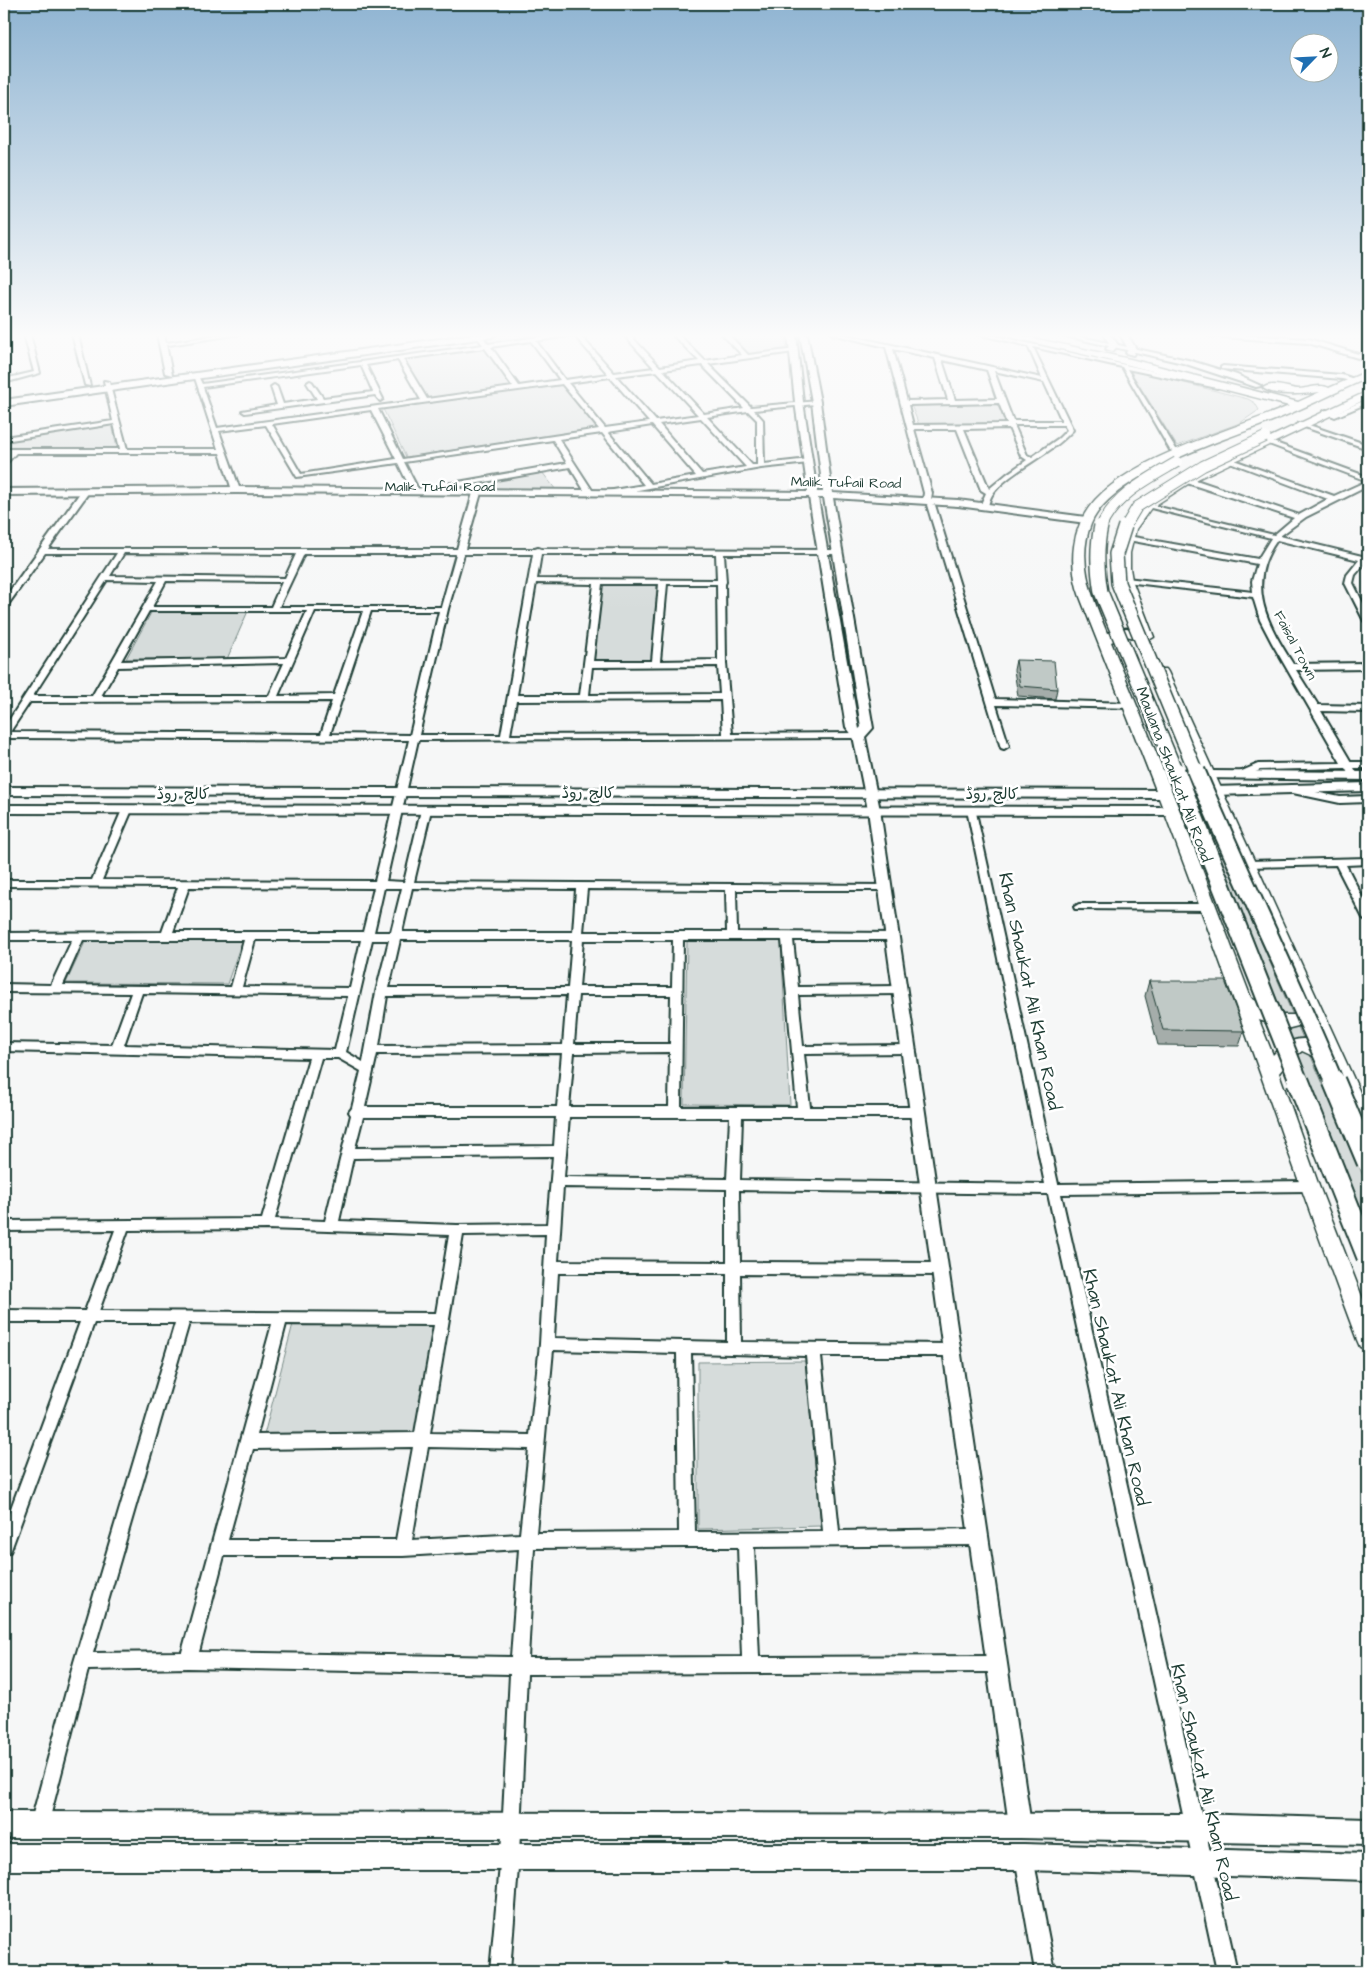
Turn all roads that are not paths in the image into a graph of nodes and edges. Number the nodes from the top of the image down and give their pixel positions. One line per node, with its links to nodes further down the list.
1 (89, 426): 25 (street)
2 (118, 426): 30 (street)
3 (214, 426): 22 (street)
4 (244, 426): 22 (street)
5 (270, 426): 35 (street)
6 (383, 426): 35 (street)
7 (602, 426): 23 (street)
8 (632, 426): 23 (street)
9 (657, 426): 41 (street)
10 (712, 426): 40 (street)
11 (761, 426): 39 (street)
12 (803, 426): 36 (street)
13 (819, 426): 55 (street)
14 (981, 426): 19 (street)
15 (1011, 426): 33 (street)
16 (1068, 426): 33 (street)
17 (1159, 426): 32 (street)
18 (910, 427): 19 (street); 58 (street)
19 (960, 427): 49 (street)
20 (1248, 427): 32 (main road)
21 (1295, 427): 26 (main road, Maulana Shaukat Ali Road); 27 (street)
22 (215, 430): 31 (street)
23 (605, 430): 24 (street); 45 (street)
24 (555, 438): 35 (street); 38 (street)
25 (4, 439)
26 (1267, 440): 34 (main road, Maulana Shaukat Ali Road); 42 (street); 196 (main road, bridge)
27 (1366, 444)
28 (4, 451): 29 (street)
29 (14, 451): 30 (street); 37 (street)
30 (124, 451): 31 (street)
31 (223, 452): 46 (street)
32 (1179, 457): 62 (main road); 208 (main road, bridge)
33 (1033, 460): 49 (street)
34 (1228, 460): 43 (main road, Maulana Shaukat Ali Road); 57 (street)
35 (401, 461): 48 (street)
36 (808, 461): 39 (street); 54 (street)
37 (4, 463)
38 (572, 464): 48 (street); 50 (street)
39 (762, 466): 40 (street)
40 (751, 468): 41 (street)
41 (701, 476): 45 (street)
42 (1368, 479)
43 (1187, 480): 60 (main road, Maulana Shaukat Ali Road); 61 (street)
44 (1368, 483): 57 (street, Faisal Town)
45 (649, 486): 51 (street)
46 (236, 490): 48 (street, Malik Tufail Road); 52 (street, Malik Tufail Road)
47 (4, 492): 52 (street, Malik Tufail Road)
48 (416, 492): 53 (street, Malik Tufail Road)
49 (990, 492): 59 (street)
50 (590, 493): 51 (street, Malik Tufail Road); 53 (street, Malik Tufail Road)
51 (610, 493): 54 (street, Malik Tufail Road)
52 (82, 495): 53 (street, Malik Tufail Road); 56 (street, Malik Tufail Road); 66 (street)
53 (476, 497): 54 (street, Malik Tufail Road); 69 (street)
54 (814, 498): 55 (street, Malik Tufail Road); 71 (street)
55 (828, 498): 58 (street, Malik Tufail Road); 72 (street)
56 (4, 499)
57 (1335, 499): 61 (street, Faisal Town)
58 (929, 502): 59 (street, Malik Tufail Road); 62 (street, Malik Tufail Road); 109 (street)
59 (985, 504): 62 (street, Malik Tufail Road)
60 (1147, 506): 63 (street); 64 (main road, Maulana Shaukat Ali Road)
61 (1301, 518): 63 (street, Faisal Town)
62 (1085, 524): 85 (main road, Maulana Shaukat Ali Road)
63 (1275, 537): 73 (street); 74 (street, Faisal Town)
64 (1128, 538): 74 (street); 78 (main road, Maulana Shaukat Ali Road)
65 (538, 550): 69 (street); 70 (street); 79 (street)
66 (42, 551): 67 (street); 84 (street)
67 (122, 551): 68 (street); 75 (street)
68 (301, 551): 69 (street); 77 (street)
69 (461, 551): 90 (street)
70 (720, 551): 71 (street); 82 (street)
71 (822, 552): 72 (street); 116 (street)
72 (839, 552): 116 (street)
73 (1366, 558): 92 (street)
74 (1260, 562): 83 (street, Faisal Town)
75 (105, 578): 76 (street); 107 (street)
76 (164, 578): 77 (street); 87 (street)
77 (288, 580): 88 (street)
78 (1126, 580): 83 (street); 91 (main road, Maulana Shaukat Ali Road)
79 (532, 581): 80 (street); 105 (street)
80 (598, 581): 81 (street); 99 (street)
81 (663, 582): 82 (street); 96 (street)
82 (722, 582): 97 (street)
83 (1256, 595): 101 (street, Faisal Town)
84 (4, 604)
85 (1090, 606): 91 (main road); 94 (main road, Maulana Shaukat Ali Road)
86 (368, 608): 89 (street); 90 (street); 104 (street)
87 (147, 609): 88 (street); 98 (street)
88 (274, 609): 89 (street)
89 (312, 609): 95 (street)
90 (444, 609): 115 (street)
91 (1136, 609): 93 (main road, Maulana Shaukat Ali Road)
92 (1368, 621)
93 (1147, 637): 94 (main road); 122 (main road, Maulana Shaukat Ali Road)
94 (1105, 640): 110 (main road, Maulana Shaukat Ali Road)
95 (289, 660): 98 (street); 103 (street)
96 (656, 663): 97 (street); 99 (street)
97 (722, 663): 102 (street)
98 (115, 664): 108 (street)
99 (588, 664): 106 (street)
100 (1368, 666): 101 (street)
101 (1291, 667): 111 (street, Faisal Town)
102 (725, 697): 106 (street); 117 (street)
103 (272, 698): 104 (street); 108 (street)
104 (337, 698): 114 (street)
105 (512, 698): 106 (street); 118 (street)
106 (584, 698)
107 (28, 699): 108 (street); 113 (street)
108 (95, 699)
109 (991, 702): 110 (street); 119 (street)
110 (1130, 706): 129 (main road, Maulana Shaukat Ali Road)
111 (1315, 708): 112 (street); 121 (street, Faisal Town)
112 (1368, 708)
113 (4, 735): 114 (street)
114 (325, 736): 115 (street)
115 (414, 736): 118 (street); 126 (street)
116 (858, 736): 117 (street); 128 (street)
117 (728, 737): 118 (street)
118 (505, 738)
119 (1004, 746)
120 (1368, 765): 121 (street)
121 (1357, 772): 122 (main road)
122 (1207, 775): 127 (main road, Maulana Shaukat Ali Road)
123 (1281, 788): 124 (main road); 127 (main road); 130 (street)
124 (1368, 788)
125 (4, 791): 126 (main road, کالج روڈ)
126 (402, 791): 128 (main road, کالج روڈ); 133 (street)
127 (1213, 792): 140 (main road, Maulana Shaukat Ali Road)
128 (870, 793): 129 (main road, کالج روڈ); 135 (street)
129 (1165, 794): 137 (main road, Maulana Shaukat Ali Road)
130 (1368, 799)
131 (4, 809): 132 (main road, کالج روڈ)
132 (127, 810): 133 (main road, کالج روڈ); 141 (street)
133 (397, 810): 134 (main road, کالج روڈ); 144 (street)
134 (426, 810): 135 (main road, کالج روڈ); 145 (street)
135 (874, 810): 136 (main road, کالج روڈ); 148 (street)
136 (972, 810): 137 (main road, کالج روڈ); 201 (street, Khan Shaukat Ali Khan Road)
137 (1171, 811): 150 (main road, Maulana Shaukat Ali Road)
138 (1368, 861): 139 (street)
139 (1340, 862): 140 (street); 151 (street)
140 (1248, 864): 174 (main road, Maulana Shaukat Ali Road)
141 (96, 882): 142 (street); 143 (street)
142 (4, 883)
143 (185, 883): 144 (street); 152 (street)
144 (380, 884): 145 (street); 161 (street)
145 (410, 885): 146 (street); 162 (street)
146 (582, 886): 147 (street); 156 (street)
147 (731, 886): 148 (street); 158 (street)
148 (885, 887): 160 (street)
149 (1079, 907): 150 (street)
150 (1208, 907): 173 (main road, Maulana Shaukat Ali Road)
151 (1368, 918)
152 (167, 934): 153 (street); 155 (street)
153 (251, 935): 161 (street); 167 (street)
154 (4, 936): 155 (street)
155 (80, 936): 164 (street)
156 (578, 936): 157 (street); 162 (street); 172 (street)
157 (678, 936): 158 (street); 168 (street)
158 (732, 936): 159 (street)
159 (787, 936): 160 (street); 169 (street)
160 (892, 936): 166 (street)
161 (367, 937): 162 (street); 170 (street)
162 (397, 937): 171 (street)
163 (4, 988): 164 (street)
164 (55, 988): 165 (street)
165 (138, 990): 167 (street); 179 (street)
166 (900, 990): 169 (street); 177 (street)
167 (235, 991): 170 (street)
168 (677, 991): 172 (street); 176 (street)
169 (792, 991): 181 (street)
170 (354, 992): 183 (street)
171 (382, 992): 172 (street); 180 (street)
172 (573, 992): 178 (street)
173 (1244, 1001): 174 (main road); 186 (main road, Maulana Shaukat Ali Road)
174 (1315, 1013): 184 (main road, Maulana Shaukat Ali Road)
175 (4, 1047): 179 (street)
176 (676, 1048): 178 (street); 189 (street)
177 (908, 1048): 181 (street); 192 (street)
178 (568, 1049): 180 (street); 188 (street)
179 (116, 1050): 182 (street)
180 (372, 1050): 185 (street)
181 (798, 1050): 191 (street)
182 (316, 1054): 183 (street); 202 (street)
183 (340, 1054): 185 (street)
184 (1338, 1064): 186 (main road); 193 (main road, Maulana Shaukat Ali Road)
185 (367, 1069): 187 (street)
186 (1270, 1073): 200 (main road, Maulana Shaukat Ali Road)
187 (356, 1112): 188 (street); 195 (street)
188 (562, 1112): 189 (street); 194 (street)
189 (675, 1112): 190 (street)
190 (736, 1112): 191 (street); 198 (street)
191 (804, 1112): 192 (street)
192 (918, 1112): 199 (street)
193 (1368, 1131)
194 (559, 1151): 195 (street); 197 (street)
195 (347, 1153): 203 (street)
196 (1368, 1162)
197 (558, 1182): 198 (street); 206 (street)
198 (733, 1184): 199 (street); 211 (street)
199 (928, 1186): 201 (street); 210 (street)
200 (1309, 1186): 201 (street); 217 (main road, Maulana Shaukat Ali Road)
201 (1053, 1189): 243 (street, Khan Shaukat Ali Khan Road)
202 (267, 1224): 203 (street); 205 (street)
203 (331, 1225): 207 (street)
204 (4, 1226): 205 (street)
205 (123, 1226): 213 (street)
206 (554, 1228): 207 (street); 209 (street)
207 (457, 1230): 216 (street)
208 (1368, 1257)
209 (553, 1267): 211 (street); 218 (street)
210 (940, 1268): 211 (street); 222 (street)
211 (733, 1269): 220 (street)
212 (4, 1316): 213 (street)
213 (89, 1317): 214 (street); 231 (street)
214 (184, 1317): 215 (street); 235 (street)
215 (281, 1318): 216 (street); 224 (street)
216 (441, 1319): 223 (street)
217 (1368, 1340)
218 (547, 1344): 219 (street); 225 (street)
219 (684, 1347): 220 (street); 229 (street)
220 (734, 1348): 221 (street)
221 (813, 1350): 222 (street); 227 (street)
222 (951, 1350): 226 (street)
223 (421, 1440): 224 (street); 225 (street); 233 (street)
224 (248, 1442): 232 (street)
225 (537, 1442): 230 (street)
226 (978, 1537): 227 (street); 236 (street)
227 (832, 1538): 228 (street)
228 (746, 1539): 229 (street); 237 (street)
229 (687, 1540): 230 (street)
230 (527, 1541): 233 (street); 238 (street)
231 (4, 1544)
232 (219, 1548): 233 (street); 234 (street)
233 (402, 1548)
234 (188, 1660): 235 (street); 238 (street)
235 (82, 1662): 241 (street)
236 (995, 1664): 237 (street); 242 (street)
237 (751, 1665): 238 (street)
238 (519, 1666): 239 (street)
239 (511, 1823): 241 (main road); 242 (main road); 245 (street)
240 (4, 1824): 241 (main road)
241 (38, 1825)
242 (1020, 1825): 243 (main road)
243 (1194, 1826): 244 (main road); 248 (street, Khan Shaukat Ali Khan Road)
244 (1368, 1832)
245 (510, 1855): 246 (main road); 247 (main road); 250 (street)
246 (4, 1857)
247 (1024, 1857): 248 (main road); 251 (street)
248 (1202, 1863): 249 (main road); 252 (street, Khan Shaukat Ali Khan Road)
249 (1368, 1867)
250 (500, 1971)
251 (1045, 1971)
252 (1227, 1971)

